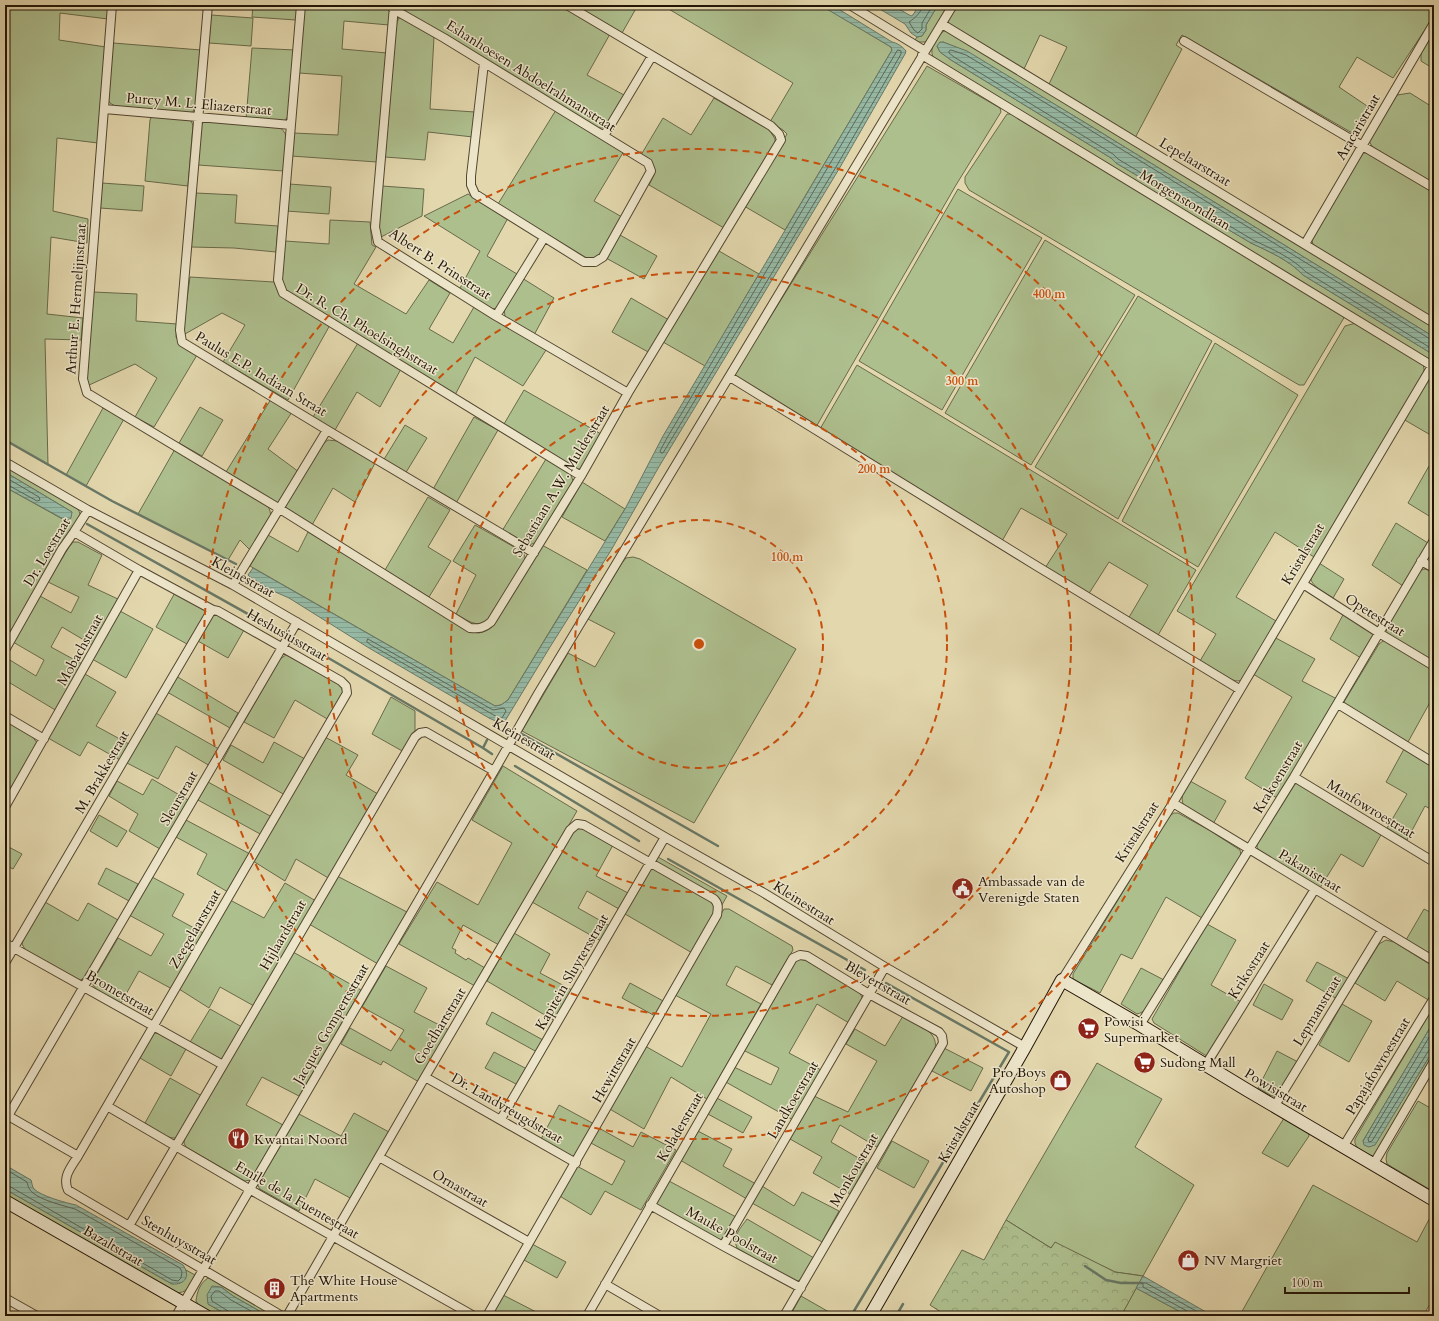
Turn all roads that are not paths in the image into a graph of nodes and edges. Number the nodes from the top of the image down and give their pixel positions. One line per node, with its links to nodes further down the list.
1 (112, 5): 14 (street, Arthur E. Hermelijnstraat)
2 (208, 5): 15 (street, Paulus E.P. Indiaan Straat)
3 (301, 5): 16 (street, Dr. R. Ch. Phoelsinghstraat)
4 (567, 5): 12 (street)
5 (850, 5): 11 (street, Morgenstondlaan)
6 (954, 5): 9 (street, Jacques Gompertsstraat)
7 (393, 7): 13 (street, Eshanhoesen Abdoelrahmanstraat); 22 (street, Albert B. Prinsstraat)
8 (1434, 23): 18 (street, Aracaristraat)
9 (942, 24): 11 (street, Jacques Gompertsstraat); 21 (street, Lepelaarstraat)
10 (1184, 41): 18 (street)
11 (924, 53): 24 (street, Morgenstondlaan); 25 (street, Jacques Gompertsstraat)
12 (652, 56): 17 (street); 26 (street, Sebastiaan A.W. Mulderstraat)
13 (484, 63): 17 (street, Eshanhoesen Abdoelrahmanstraat); 20 (street)
14 (104, 109): 15 (street, Purcy M. L. Eliazerstraat); 30 (street, Arthur E. Hermelijnstraat)
15 (199, 117): 16 (street, Purcy M. L. Eliazerstraat); 27 (street, Paulus E.P. Indiaan Straat)
16 (291, 125): 29 (street, Dr. R. Ch. Phoelsinghstraat)
17 (604, 136): 20 (street, Eshanhoesen Abdoelrahmanstraat)
18 (1362, 145): 19 (street); 21 (street, Aracaristraat)
19 (1434, 188)
20 (544, 238): 22 (street)
21 (1305, 244): 23 (street, Lepelaarstraat)
22 (496, 316): 26 (street, Albert B. Prinsstraat)
23 (1434, 323)
24 (1433, 367): 38 (street, Kristalstraat)
25 (730, 377): 47 (street); 51 (street, Jacques Gompertsstraat)
26 (628, 393): 29 (street, Sebastiaan A.W. Mulderstraat)
27 (327, 430): 30 (street); 34 (street, Paulus E.P. Indiaan Straat)
28 (5, 462): 31 (street, Kleinestraat)
29 (581, 476): 34 (street, Sebastiaan A.W. Mulderstraat)
30 (280, 509): 34 (street, Sebastiaan A.W. Mulderstraat); 39 (street)
31 (88, 510): 32 (street, Dr. Loestraat); 39 (street, Kleinestraat)
32 (74, 532): 37 (street); 44 (street, Dr. Loestraat)
33 (1434, 540): 35 (street, Krakoenstraat)
34 (534, 553)
35 (1422, 561): 36 (street); 42 (street, Krakoenstraat)
36 (1434, 568)
37 (139, 570): 40 (street, Heshusiusstraat); 50 (street, Mobachstraat)
38 (1303, 584): 42 (street, Opetestraat); 47 (street, Kristalstraat)
39 (233, 585): 41 (street, Kleinestraat)
40 (213, 610): 43 (street, Heshusiusstraat); 64 (street, M. Brakkestraat)
41 (297, 622): 43 (street, Sleurstraat); 51 (street, Kleinestraat)
42 (1379, 633): 45 (street, Opetestraat); 48 (street, Krakoenstraat)
43 (282, 647): 46 (street, Heshusiusstraat); 70 (street, Sleurstraat)
44 (5, 650)
45 (1434, 666)
46 (346, 686): 74 (street, Zeegelaarstraat)
47 (1240, 689): 55 (street, Kristalstraat)
48 (1338, 704): 52 (street); 54 (street, Krakoenstraat)
49 (5, 716): 50 (street)
50 (44, 739): 56 (street, Mobachstraat)
51 (508, 745): 53 (street, Jacques Gompertsstraat); 57 (street, Kleinestraat)
52 (1434, 763)
53 (494, 771): 78 (street, Hijlaardstraat); 92 (street, Jacques Gompertsstraat)
54 (1294, 777): 58 (street, Krakoenstraat); 59 (street, Manfowroestraat)
55 (1173, 803): 58 (street, Pakanistraat); 69 (street, Kristalstraat)
56 (5, 807)
57 (665, 837): 60 (street, Kapitein Sluytersstraat); 68 (street, Kleinestraat)
58 (1249, 850): 61 (street, Pakanistraat); 73 (street, Krakoenstraat)
59 (1434, 862)
60 (650, 864): 80 (street, Goedhartstraat); 84 (street, Kapitein Sluytersstraat); 89 (street, Hewittstraat)
61 (1316, 889): 62 (street, Pakanistraat); 79 (street, Krikostraat)
62 (1382, 930): 66 (street, Pakanistraat); 82 (street, Lepmanstraat)
63 (5, 942): 64 (street, Brometstraat)
64 (14, 948): 67 (street, M. Brakkestraat); 70 (street, Brometstraat)
65 (800, 955): 71 (street, Bleyertstraat); 95 (street, Koladerstraat)
66 (1434, 961)
67 (5, 963)
68 (885, 967): 71 (street, Landkoerstraat); 76 (street, Kleinestraat)
69 (1062, 980): 73 (street, Powisistraat); 76 (street, Kristalstraat)
70 (84, 986): 74 (street, Brometstraat); 83 (street, Sleurstraat)
71 (869, 994): 75 (street, Bleyertstraat); 99 (street, Landkoerstraat)
72 (1434, 998): 86 (street, Papajafowroestraat)
73 (1140, 1025): 79 (street, Powisistraat)
74 (153, 1027): 78 (street, Brometstraat); 81 (street, Zeegelaarstraat)
75 (942, 1036): 102 (street, Monkoustraat)
76 (1025, 1047): 115 (street, Kristalstraat)
77 (1434, 1061): 90 (street)
78 (223, 1065): 85 (street, Hijlaardstraat)
79 (1206, 1066): 82 (street, Powisistraat)
80 (425, 1077): 84 (street, Dr. Landvreugdstraat); 88 (street, Goedhartstraat)
81 (107, 1106): 85 (street, Emile de la Fuentestraat); 87 (street, Zeegelaarstraat)
82 (1274, 1107): 86 (street, Powisistraat)
83 (6, 1115): 87 (street)
84 (501, 1120): 89 (street, Dr. Landvreugdstraat)
85 (175, 1146): 92 (street, Emile de la Fuentestraat); 96 (street, Hijlaardstraat)
86 (1343, 1147): 90 (street, Powisistraat)
87 (78, 1156): 91 (street, Zeegelaarstraat)
88 (379, 1157): 97 (street, Goedhartstraat); 98 (street, Ornastraat)
89 (576, 1163): 98 (street, Hewittstraat)
90 (1373, 1165): 93 (street, Powisistraat)
91 (65, 1184): 96 (street, Stenhuysstraat)
92 (249, 1189): 97 (street, Emile de la Fuentestraat); 100 (street, Jacques Gompertsstraat)
93 (1434, 1200)
94 (5, 1201): 104 (street, Bazaltstraat)
95 (650, 1205): 99 (street, Mauke Poolstraat); 101 (street, Koladerstraat)
96 (129, 1226): 100 (street, Stenhuysstraat)
97 (334, 1236): 109 (street, Goedhartstraat); 110 (street, Emile de la Fuentestraat)
98 (529, 1242): 111 (street, Hewittstraat)
99 (723, 1246): 102 (street, Mauke Poolstraat)
100 (203, 1269): 104 (street, Jacques Gompertsstraat); 108 (street, Stenhuysstraat)
101 (605, 1284): 112 (street, Koladerstraat); 113 (street)
102 (801, 1288): 114 (street, Monkoustraat)
103 (5, 1298): 105 (street)
104 (184, 1303): 106 (street, Jacques Gompertsstraat); 107 (street, Bazaltstraat)
105 (37, 1316)
106 (176, 1316)
107 (206, 1316)
108 (282, 1316)
109 (287, 1316)
110 (474, 1316)
111 (487, 1316)
112 (587, 1316)
113 (660, 1316)
114 (784, 1316)
115 (870, 1316)

